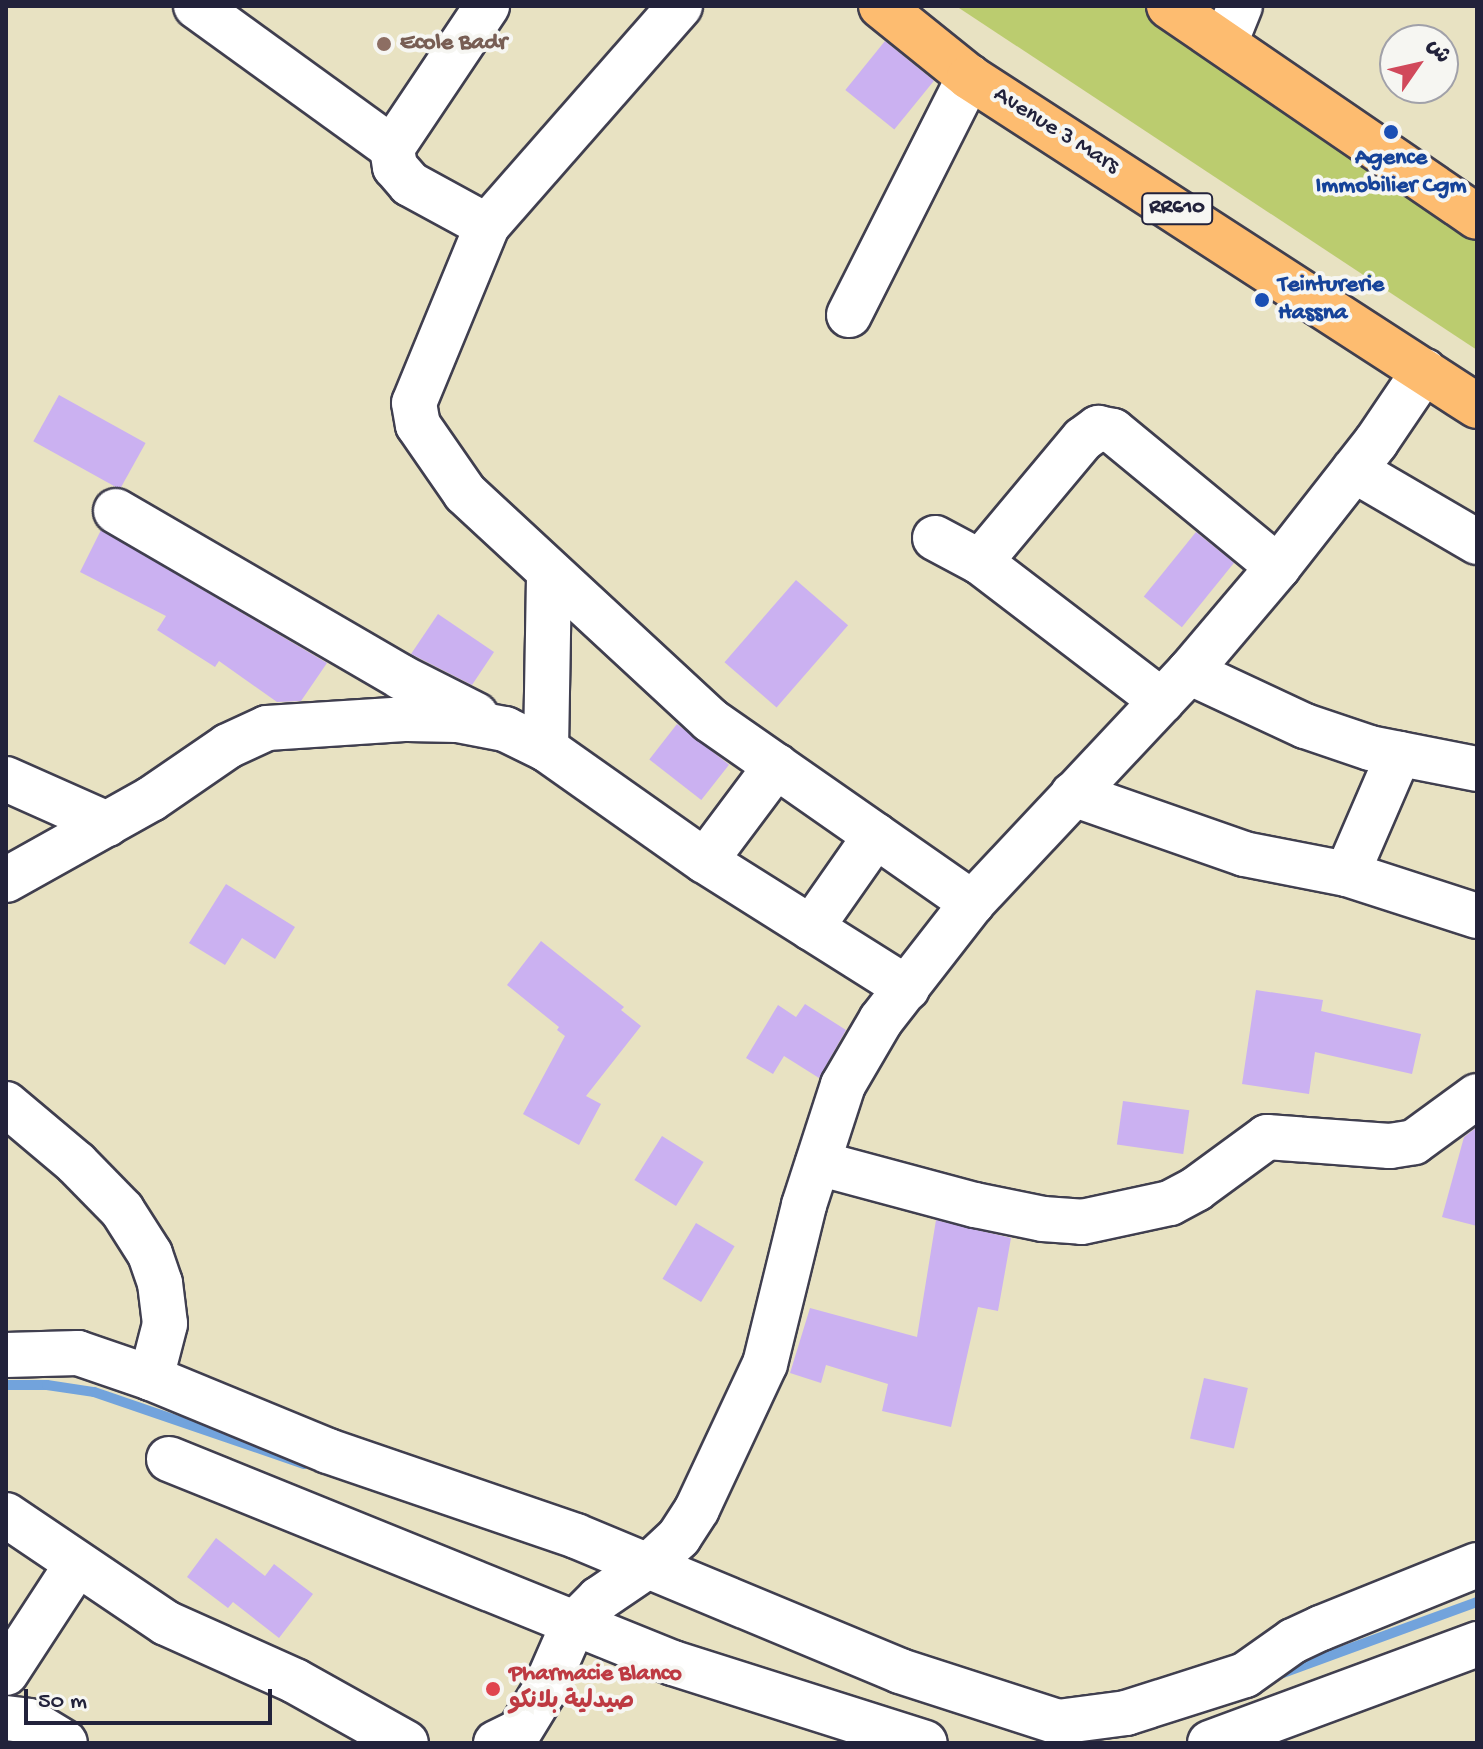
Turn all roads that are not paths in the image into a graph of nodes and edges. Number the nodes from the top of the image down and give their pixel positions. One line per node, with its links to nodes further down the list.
1 (196, 6): 8 (street)
2 (487, 6): 8 (street)
3 (680, 6): 10 (street)
4 (881, 6): 7 (main road, Avenue 3 Mars / RR610)
5 (1169, 6): 6 (main road)
6 (1232, 24): 9 (main road)
7 (969, 77): 11 (street); 12 (main road, Avenue 3 Mars / RR610)
8 (392, 148): 10 (street)
9 (1477, 217)
10 (487, 226): 20 (street)
11 (849, 315)
12 (1424, 371): 13 (main road, Avenue 3 Mars / RR610); 14 (street)
13 (1477, 406)
14 (1354, 470): 17 (street); 19 (street)
15 (116, 511): 22 (street)
16 (935, 538): 18 (street)
17 (1477, 542)
18 (980, 562): 19 (street); 21 (street)
19 (1278, 567): 21 (street)
20 (549, 572): 23 (street); 25 (street)
21 (1175, 686): 24 (street); 28 (street)
22 (505, 729): 23 (street); 29 (street)
23 (546, 749): 31 (street)
24 (1399, 754): 26 (street); 32 (street)
25 (776, 766): 30 (street); 31 (street)
26 (1477, 769)
27 (6, 779): 29 (street)
28 (1073, 794): 32 (street); 34 (street)
29 (107, 824): 33 (street)
30 (876, 835): 34 (street); 36 (street)
31 (705, 861): 36 (street)
32 (1347, 874): 35 (street)
33 (6, 880)
34 (972, 903): 37 (street)
35 (1477, 916)
36 (811, 928): 37 (street)
37 (907, 988): 40 (street)
38 (1477, 1096): 40 (street)
39 (6, 1104): 42 (street)
40 (818, 1163): 47 (street)
41 (6, 1355): 42 (street)
42 (151, 1378): 47 (street)
43 (169, 1459): 48 (street)
44 (6, 1515): 45 (street)
45 (77, 1564): 50 (street); 53 (street)
46 (1477, 1565): 47 (street)
47 (642, 1570): 48 (street)
48 (586, 1612): 54 (street); 55 (street)
49 (1477, 1644): 56 (street)
50 (6, 1673)
51 (6, 1718): 52 (street)
52 (65, 1743)
53 (406, 1743)
54 (496, 1743)
55 (925, 1743)
56 (1210, 1743)

